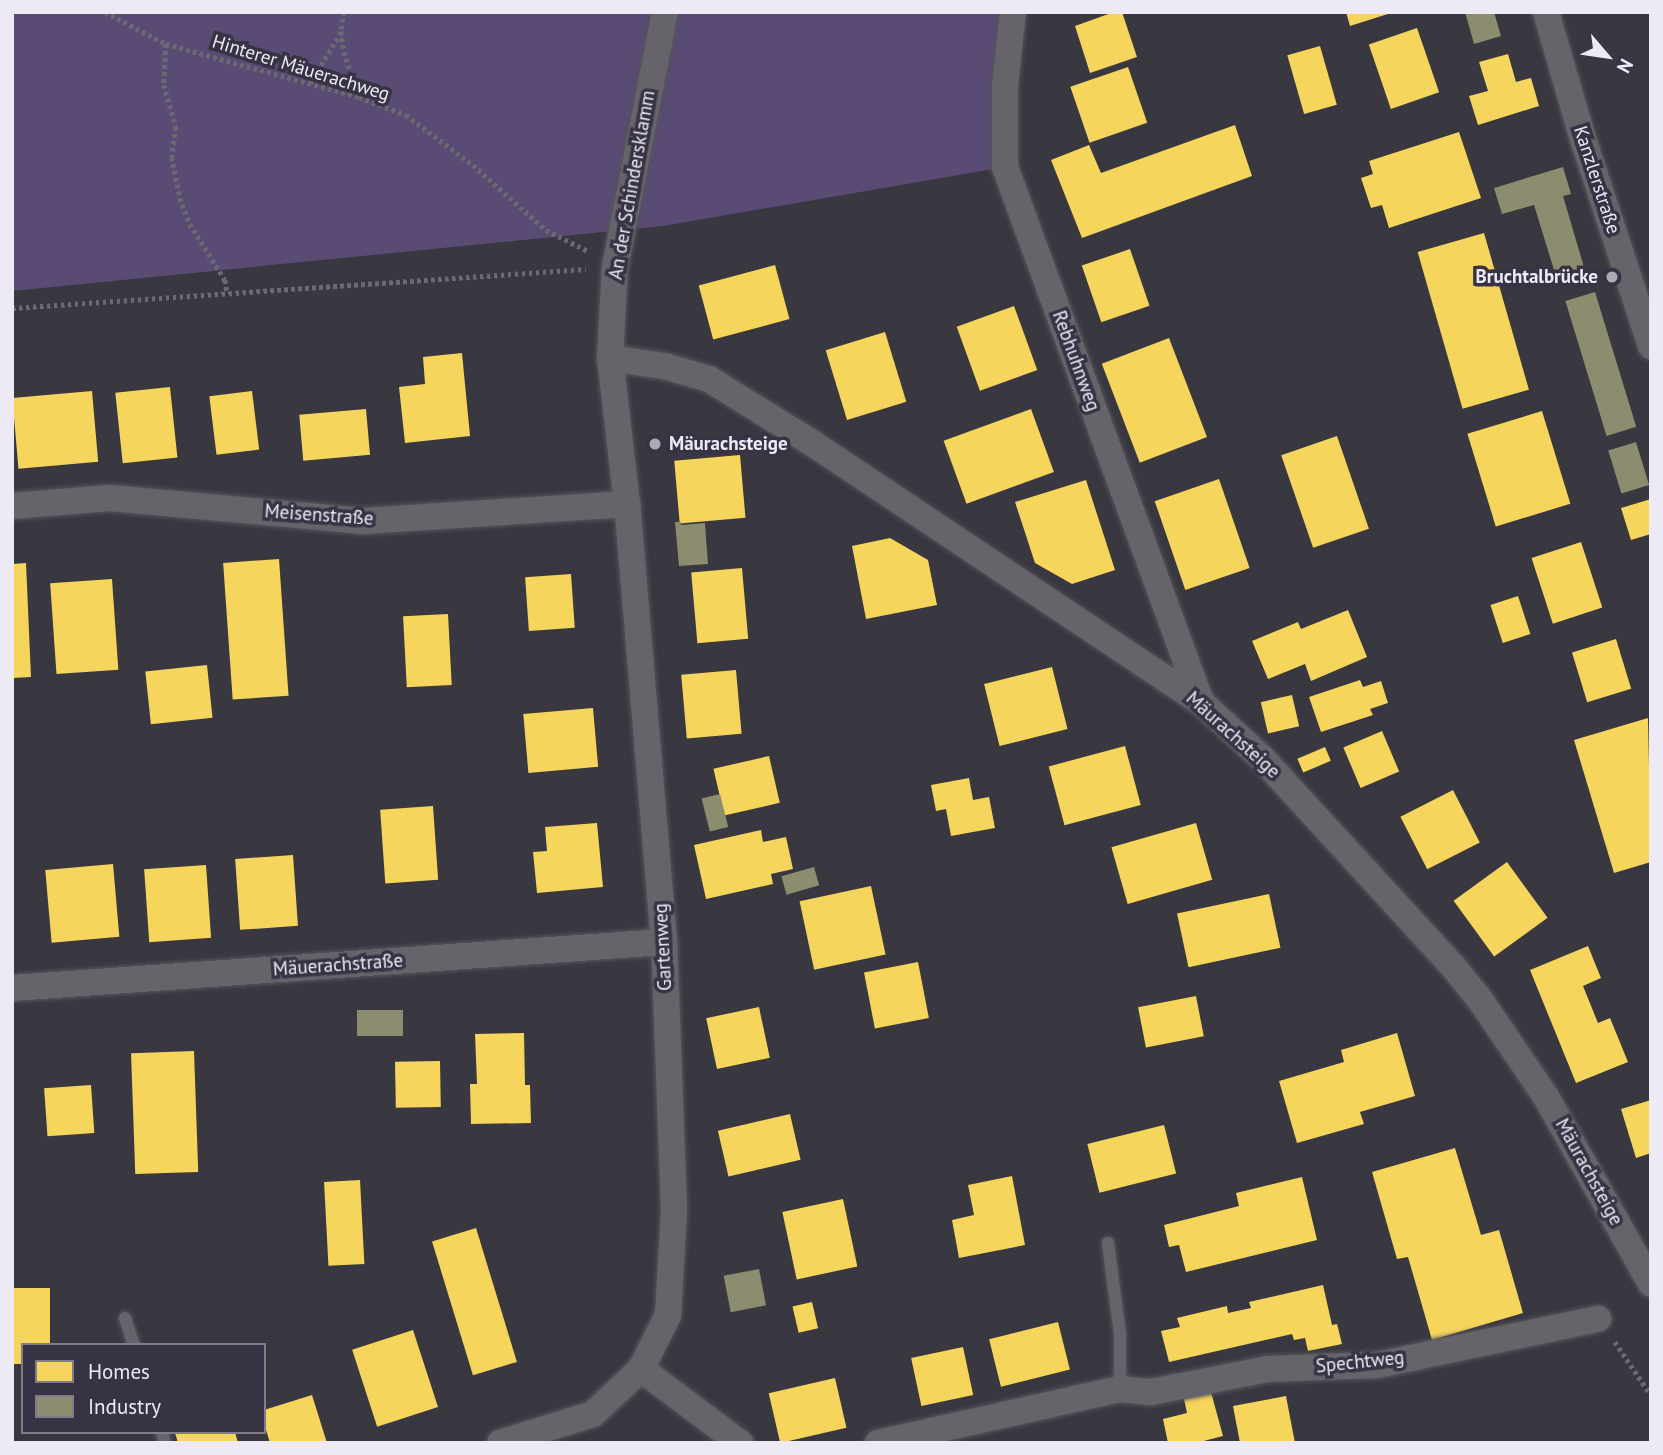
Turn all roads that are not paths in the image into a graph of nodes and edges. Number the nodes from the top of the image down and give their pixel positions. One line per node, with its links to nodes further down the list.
1 (665, 12): 5 (street, An der Schindersklamm)
2 (1013, 12): 8 (street, Rebhuhnweg)
3 (1546, 12): 4 (street, Kanzlerstraße)
4 (1651, 346)
5 (610, 358): 6 (street, Gartenweg); 8 (street, Mäurachsteige)
6 (626, 504): 7 (street, Meisenstraße); 9 (street, Gartenweg)
7 (12, 506)
8 (1200, 702): 12 (street, Mäurachsteige)
9 (664, 942): 10 (street, Mäuerachstraße); 16 (street, Gartenweg)
10 (12, 988)
11 (1108, 1243): 17 (lane)
12 (1651, 1283)
13 (125, 1318): 15 (lane)
14 (1598, 1319): 17 (street, Spechtweg)
15 (133, 1343)
16 (641, 1369): 18 (street, Gartenweg); 19 (street)
17 (1120, 1389): 20 (street, Spechtweg)
18 (500, 1443)
19 (740, 1443)
20 (878, 1443)

